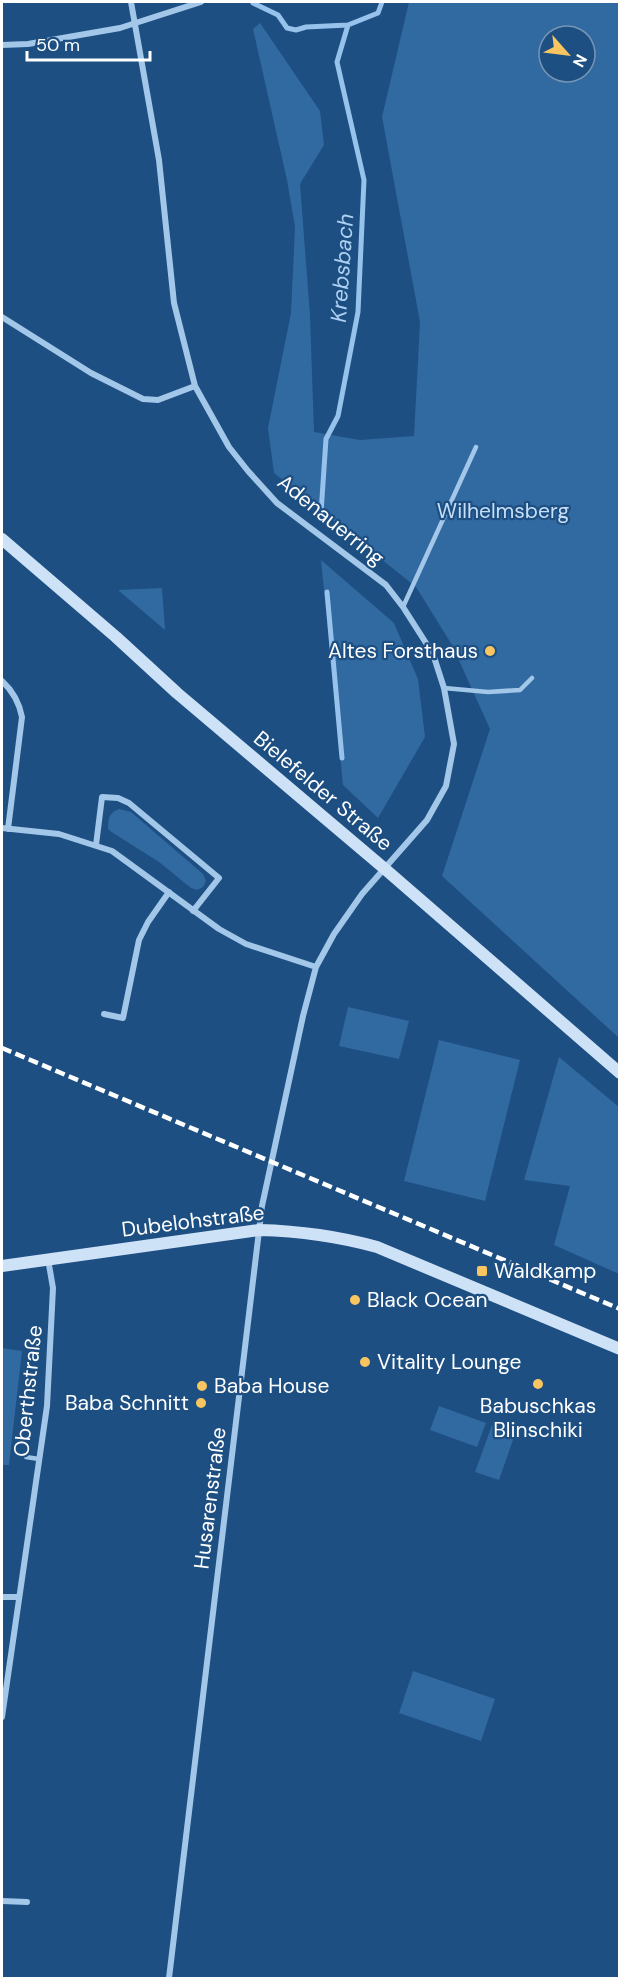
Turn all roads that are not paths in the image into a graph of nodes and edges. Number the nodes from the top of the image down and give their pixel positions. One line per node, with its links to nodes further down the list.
1 (130, 2): 3 (street, Adenauerring)
2 (201, 2): 3 (street)
3 (135, 24): 4 (street); 6 (street, Adenauerring)
4 (2, 45)
5 (2, 316): 6 (street)
6 (195, 386): 9 (street, Adenauerring)
7 (476, 447): 9 (lane)
8 (2, 538): 15 (main road, Bielefelder Straße)
9 (403, 607): 12 (street, Adenauerring)
10 (532, 678): 12 (lane)
11 (2, 681): 13 (street)
12 (444, 688): 15 (street, Adenauerring)
13 (5, 828): 14 (street)
14 (96, 845): 16 (street); 17 (street)
15 (385, 869): 18 (street, Husarenstraße); 20 (main road, Bielefelder Straße)
16 (169, 892): 17 (street); 19 (street)
17 (193, 911): 18 (street)
18 (316, 967): 21 (street, Husarenstraße)
19 (104, 1014)
20 (620, 1073)
21 (259, 1230): 22 (main road, Dubelohstraße); 24 (main road, Dubelohstraße); 32 (street, Husarenstraße)
22 (48, 1259): 23 (main road, Dubelohstraße); 26 (street, Oberthstraße)
23 (2, 1266)
24 (620, 1349)
25 (26, 1457): 26 (lane)
26 (39, 1459): 28 (street, Oberthstraße)
27 (2, 1597): 28 (street)
28 (18, 1597): 29 (street, Oberthstraße)
29 (2, 1717)
30 (2, 1901): 31 (street)
31 (27, 1902)
32 (169, 1978)

